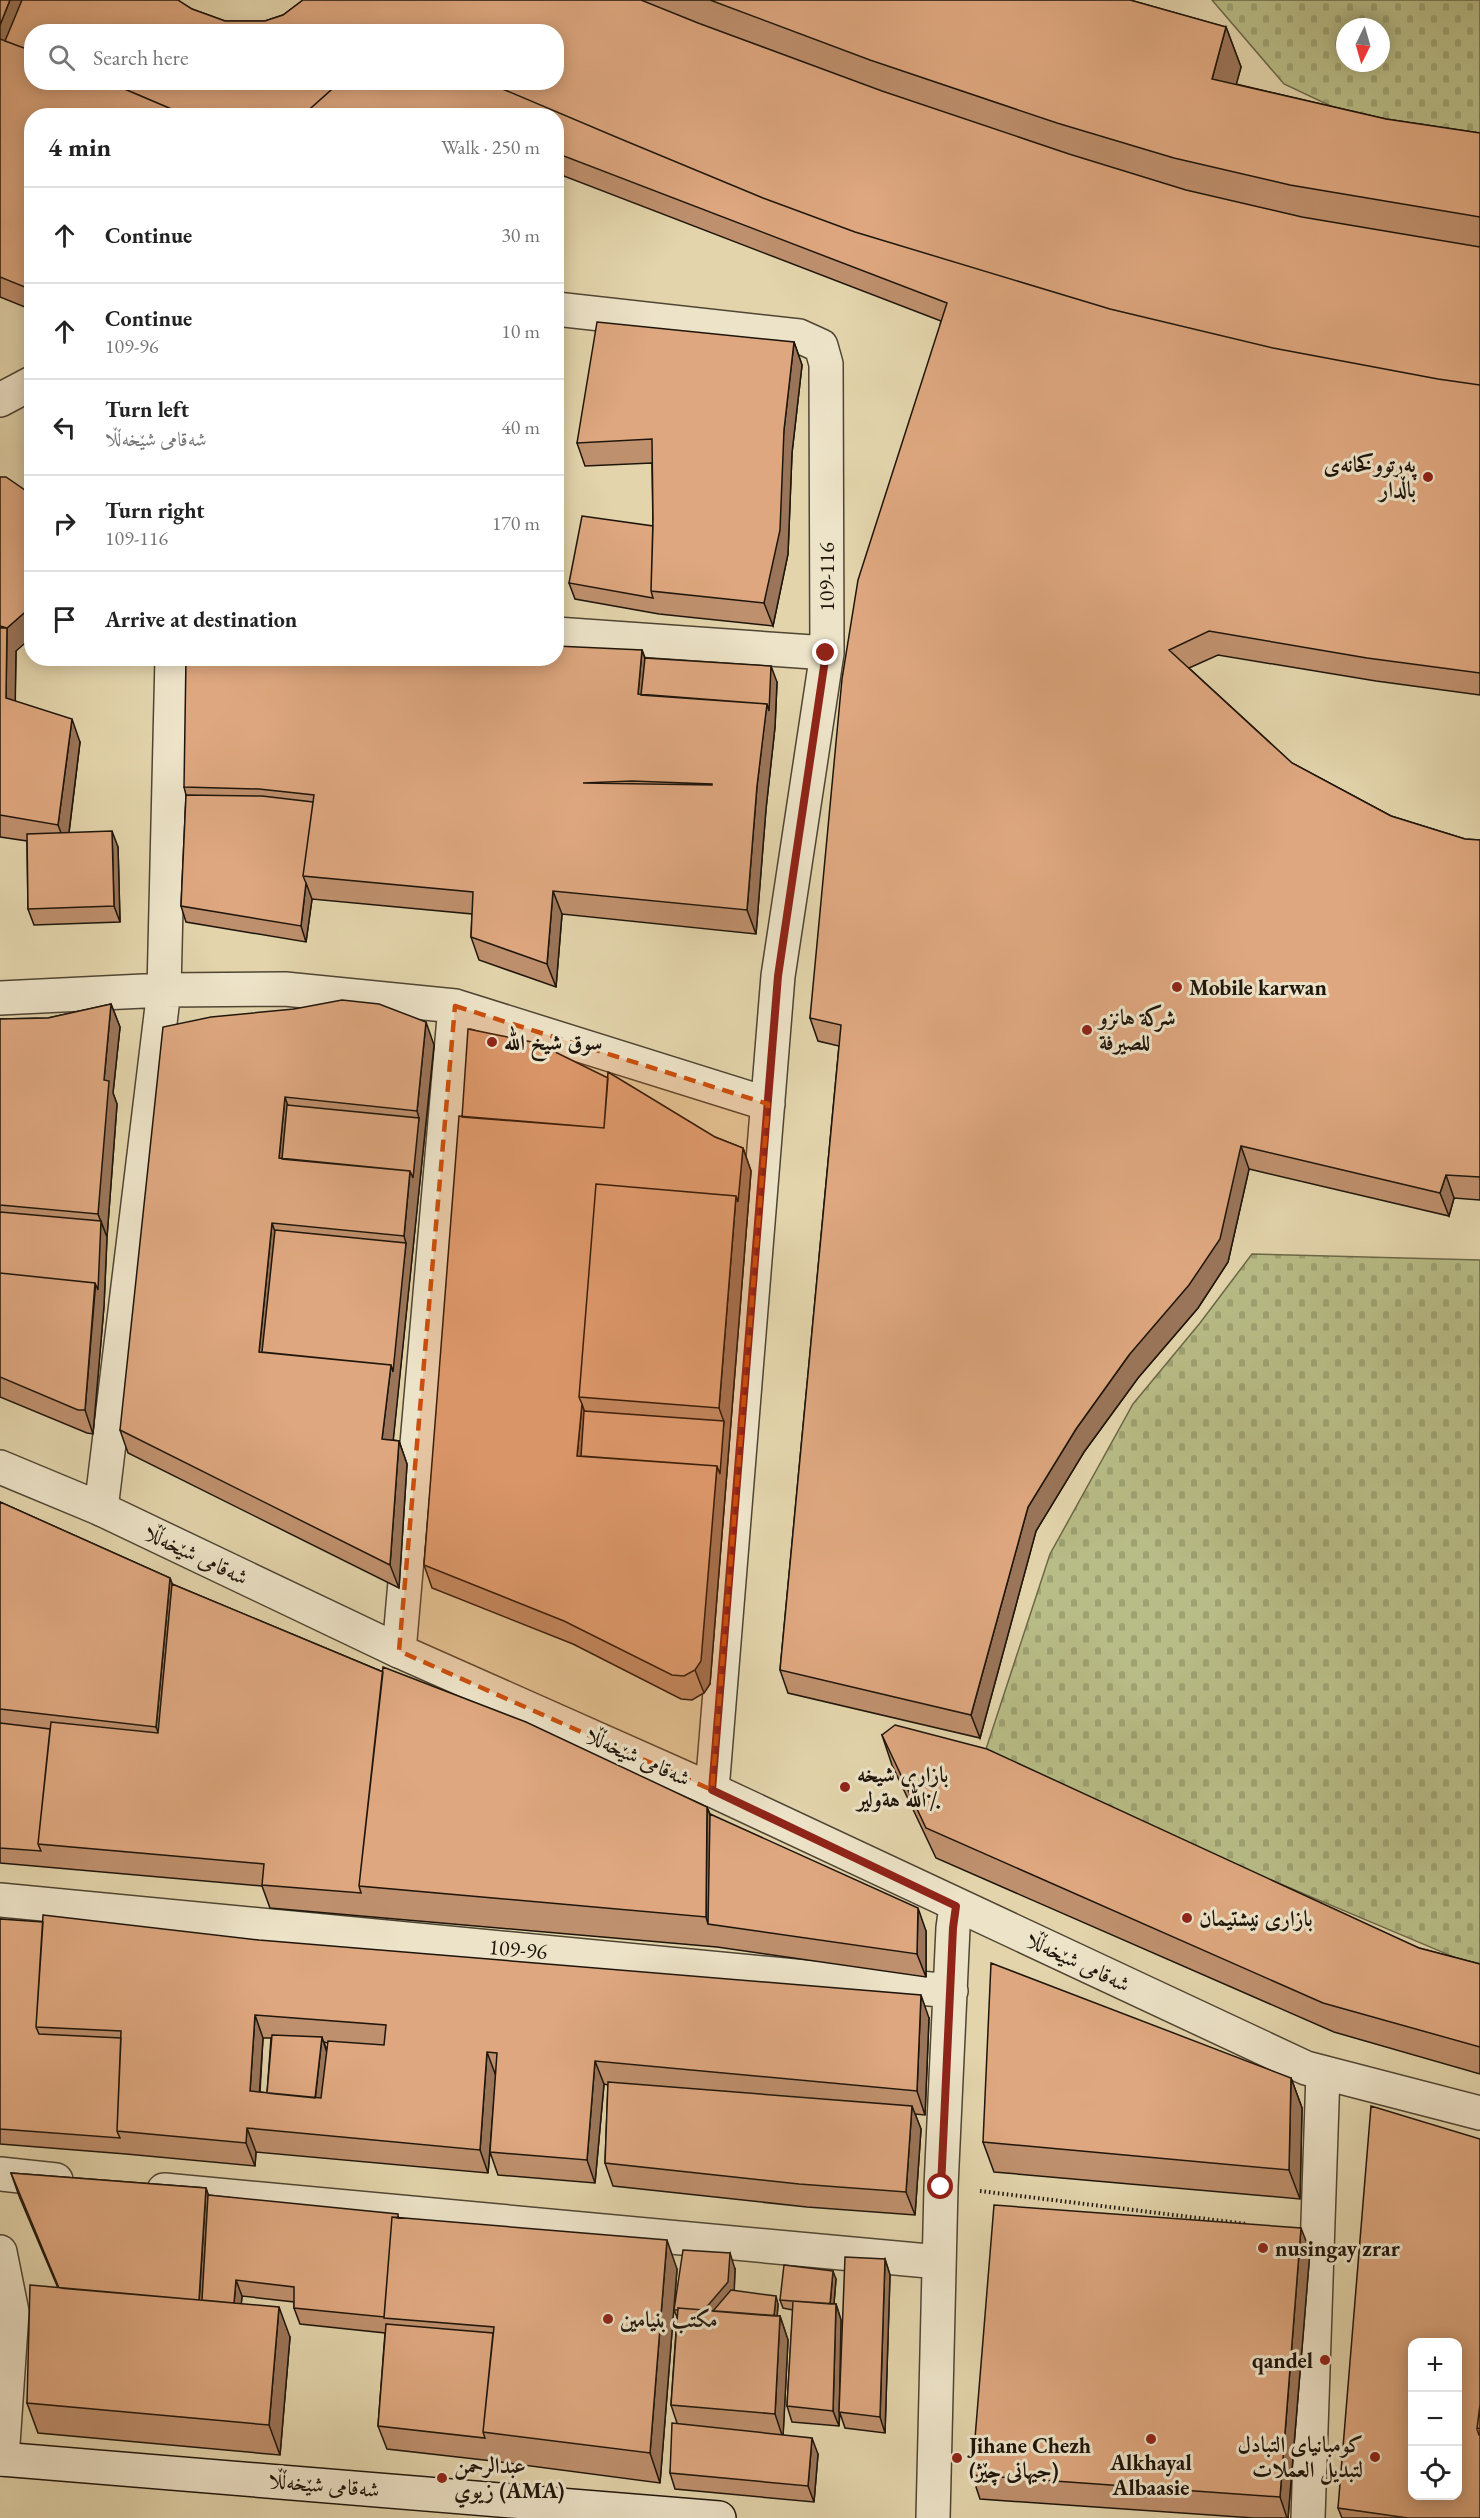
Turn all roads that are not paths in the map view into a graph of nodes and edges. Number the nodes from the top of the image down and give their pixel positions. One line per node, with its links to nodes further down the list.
1 (564, 310): 5 (street, 109-116)
2 (24, 387): 3 (street)
3 (0, 400)
4 (564, 635): 5 (street)
5 (826, 653): 10 (street, 109-116)
6 (171, 666): 7 (street)
7 (164, 990): 8 (street); 9 (street); 12 (street)
8 (0, 998)
9 (455, 1006): 10 (street); 13 (street)
10 (768, 1104): 14 (street, 109-116)
11 (0, 1467): 12 (street, شەقامی شێخەڵڵا)
12 (101, 1509): 13 (street, شەقامی شێخەڵڵا)
13 (399, 1651): 14 (street, شەقامی شێخەڵڵا)
14 (712, 1790): 16 (street, شەقامی شێخەڵڵا)
15 (0, 1900): 17 (street, 109-96)
16 (956, 1906): 17 (street); 18 (street, شەقامی شێخەڵڵا)
17 (951, 1991): 24 (street)
18 (1323, 2073): 19 (street, شەقامی شێخەڵڵا); 28 (street)
19 (1480, 2113)
20 (0, 2175): 21 (street)
21 (83, 2182)
22 (131, 2187): 24 (street)
23 (0, 2252): 25 (street)
24 (939, 2262): 27 (street)
25 (1, 2459): 26 (street, شەقامی شێخەڵڵا)
26 (719, 2518)
27 (933, 2518)
28 (1308, 2518)

